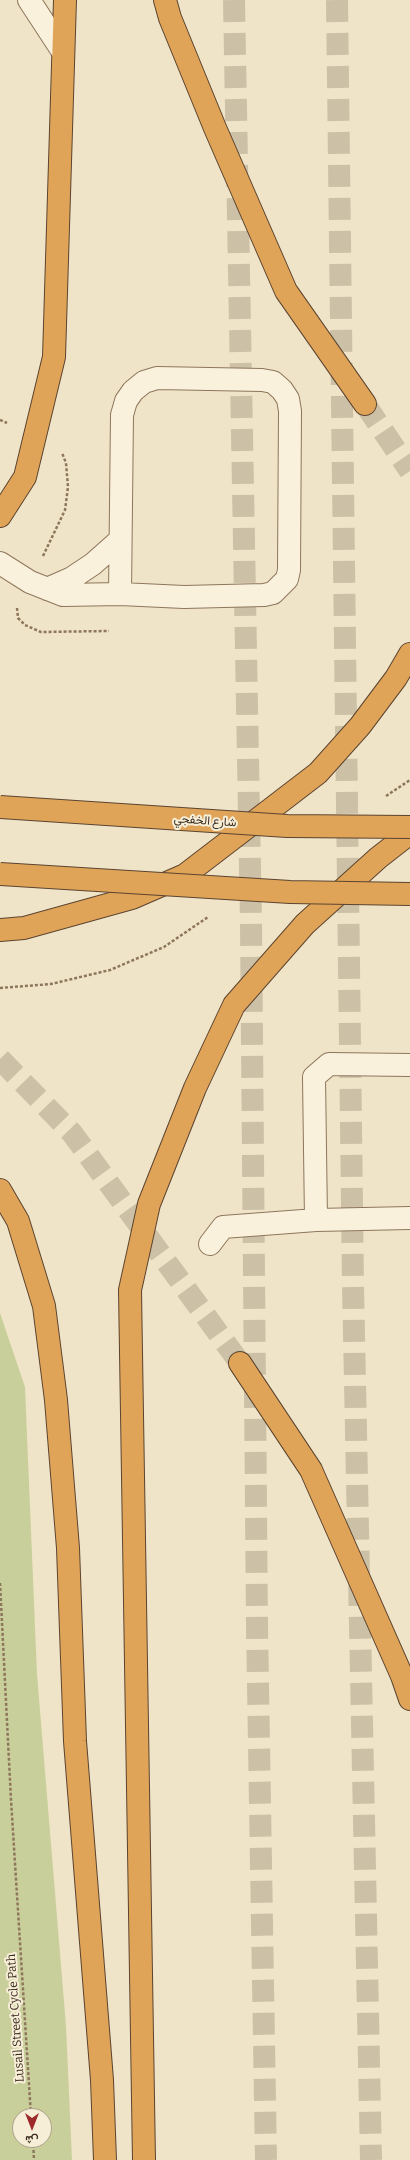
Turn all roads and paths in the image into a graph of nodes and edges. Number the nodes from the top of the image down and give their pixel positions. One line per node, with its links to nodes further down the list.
1 (29, 0): 4 (lane)
2 (65, 0): 4 (highway)
3 (165, 0): 5 (highway)
4 (63, 52): 7 (highway)
5 (365, 404)
6 (0, 420): 7 (path)
7 (37, 434): 8 (highway); 11 (path)
8 (0, 516)
9 (120, 540): 11 (lane); 12 (lane); 12 (lane)
10 (0, 563): 11 (lane)
11 (38, 585): 12 (lane); 13 (path)
12 (120, 594)
13 (109, 631)
14 (410, 654): 20 (highway)
15 (0, 807): 16 (highway, شارع الخفجي, bridge)
16 (410, 827)
17 (410, 833): 33 (highway)
18 (0, 874): 19 (highway, bridge)
19 (410, 894)
20 (0, 930)
21 (410, 1065): 24 (lane)
22 (0, 1190): 32 (highway)
23 (410, 1218): 24 (lane)
24 (316, 1220): 25 (lane)
25 (210, 1244)
26 (240, 1363): 28 (highway)
27 (0, 1583): 29 (path, Lusail Street Cycle Path)
28 (410, 1699)
29 (30, 2108)
30 (33, 2148): 31 (path)
31 (34, 2160)
32 (105, 2160)
33 (144, 2160)

